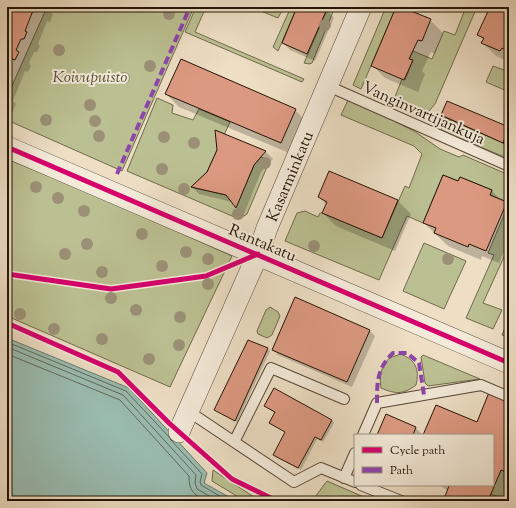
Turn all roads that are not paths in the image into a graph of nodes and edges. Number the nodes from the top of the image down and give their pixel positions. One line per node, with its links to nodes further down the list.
1 (361, 7): 2 (street, Kasarminkatu)
2 (328, 86): 4 (lane, Vanginvartijankuja); 5 (street, Kasarminkatu)
3 (7, 147): 5 (street, Rantakatu)
4 (509, 166)
5 (258, 254): 6 (street, Rantakatu); 9 (street, Kasarminkatu)
6 (509, 362)
7 (509, 397): 11 (lane)
8 (344, 399): 12 (lane)
9 (188, 411): 10 (street, Kasarminkatu); 12 (lane)
10 (179, 432)
11 (363, 434)
12 (234, 442): 14 (lane)
13 (354, 455): 14 (lane)
14 (344, 478): 15 (lane)
15 (354, 482)
16 (364, 486): 17 (lane)
17 (401, 501)

